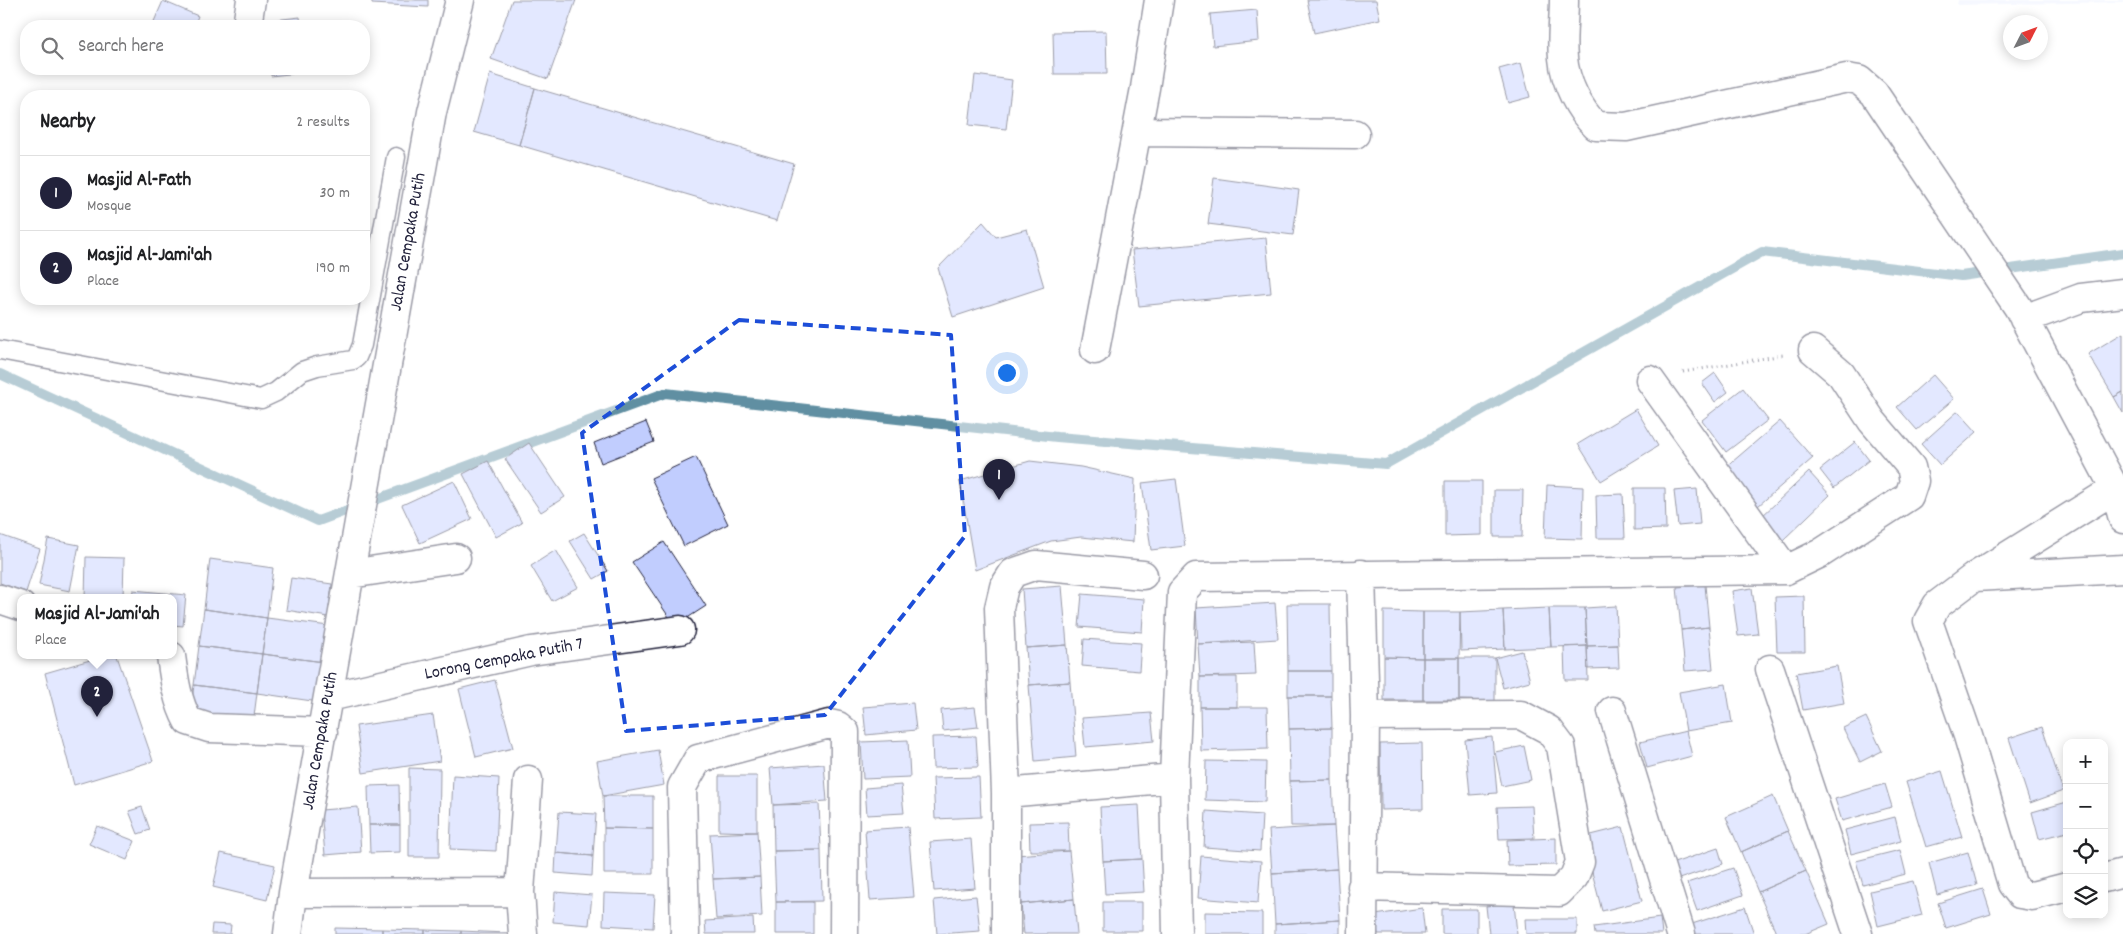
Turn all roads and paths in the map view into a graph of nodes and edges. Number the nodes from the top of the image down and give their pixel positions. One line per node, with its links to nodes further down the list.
1 (251, 0): 5 (street)
2 (460, 0): 22 (street, Jalan Cempaka Putih)
3 (1159, 0): 6 (street)
4 (1564, 0): 12 (street)
5 (248, 20)
6 (1137, 132): 7 (street); 14 (street)
7 (1355, 134)
8 (396, 157): 10 (lane)
9 (2123, 293): 12 (street)
10 (370, 301)
11 (369, 305): 13 (lane)
12 (2021, 313): 17 (street)
13 (0, 350)
14 (1095, 350)
15 (1813, 350): 16 (path); 21 (street)
16 (1650, 380): 21 (street)
17 (2115, 489): 18 (street); 25 (street)
18 (2123, 519)
19 (456, 558): 22 (street)
20 (2123, 569): 25 (street)
21 (1786, 570): 23 (street)
22 (350, 574): 31 (street, Jalan Cempaka Putih)
23 (1361, 574): 33 (street); 35 (street)
24 (1143, 575): 37 (street)
25 (1974, 577): 41 (street)
26 (0, 599): 27 (street)
27 (17, 605)
28 (680, 630): 31 (street, Lorong Cempaka Putih 7)
29 (171, 659): 34 (street)
30 (1770, 669): 52 (street)
31 (329, 697): 34 (street, Jalan Cempaka Putih)
32 (1612, 711): 51 (street)
33 (1365, 716): 40 (street); 40 (street)
34 (323, 732): 43 (street, Jalan Cempaka Putih)
35 (1174, 778): 37 (street); 49 (street)
36 (528, 780): 42 (street)
37 (1006, 792): 48 (street)
38 (2123, 873): 39 (street)
39 (2108, 877)
40 (1362, 887): 50 (street)
41 (2063, 889)
42 (520, 892): 43 (street); 45 (street)
43 (293, 894): 44 (street, Jalan Cempaka Putih)
44 (288, 934)
45 (523, 934)
46 (684, 934): 47 (street)
47 (844, 934)
48 (1006, 934)
49 (1177, 934)
50 (1362, 934)
51 (1681, 934)
52 (1858, 934)

